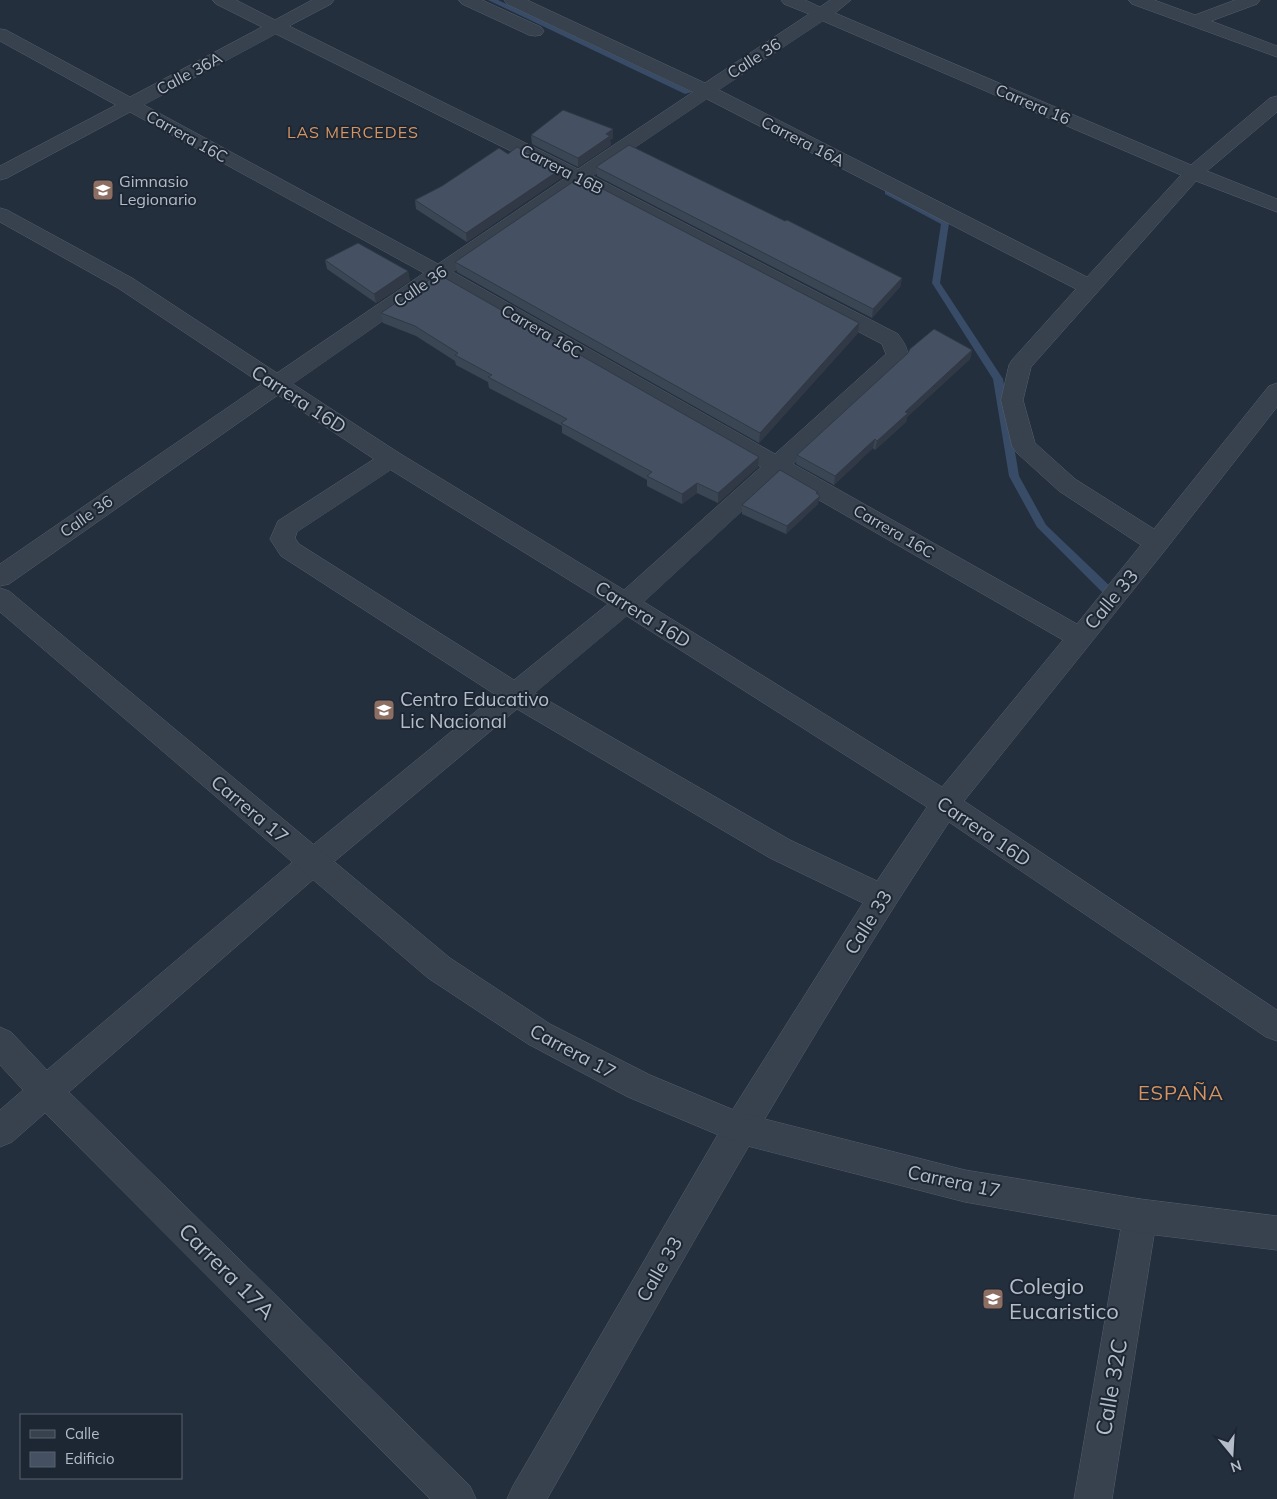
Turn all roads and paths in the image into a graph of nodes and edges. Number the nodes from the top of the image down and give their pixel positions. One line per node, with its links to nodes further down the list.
1 (222, 0): 11 (street, Carrera 16B)
2 (324, 0): 11 (street, Calle 36A)
3 (468, 0): 13 (street)
4 (513, 0): 15 (street, Carrera 16A)
5 (790, 0): 9 (street, Carrera 16)
6 (842, 0): 9 (street, Calle 36)
7 (1138, 0): 10 (street)
8 (1251, 0): 10 (street)
9 (823, 13): 15 (street, Calle 36); 18 (street, Carrera 16)
10 (1196, 21): 14 (street)
11 (276, 28): 17 (street, Calle 36A); 20 (street, Carrera 16B)
12 (0, 34): 17 (street, Carrera 16C)
13 (547, 36)
14 (1277, 52)
15 (687, 95): 20 (street, Calle 36); 22 (street); 25 (street, Carrera 16A)
16 (1277, 102): 18 (street)
17 (129, 104): 19 (street, Calle 36A); 24 (street, Carrera 16C)
18 (1193, 173): 21 (street, Carrera 16); 25 (street)
19 (0, 174)
20 (579, 177): 24 (street, Calle 36); 29 (street, Carrera 16B)
21 (1277, 206)
22 (903, 210)
23 (0, 214): 26 (street, Carrera 16D)
24 (439, 273): 26 (street, Calle 36); 29 (street, Carrera 16C)
25 (1091, 288): 30 (street)
26 (276, 384): 28 (street, Carrera 16D); 31 (street, Calle 36)
27 (1277, 391): 30 (street, Calle 33)
28 (391, 459): 33 (street, Carrera 16D); 35 (street)
29 (777, 464): 33 (street); 34 (street, Carrera 16C)
30 (1157, 543): 34 (street, Calle 33)
31 (0, 577)
32 (0, 598): 37 (street, Carrera 17)
33 (626, 603): 35 (street); 36 (street, Carrera 16D)
34 (1079, 637): 36 (street, Calle 33)
35 (516, 695): 37 (street); 38 (street)
36 (945, 804): 38 (street, Calle 33); 39 (street, Carrera 16D)
37 (313, 862): 41 (street); 42 (street, Carrera 17)
38 (882, 898): 42 (street, Calle 33)
39 (1277, 1026)
40 (0, 1042): 41 (street, Carrera 17A)
41 (46, 1092): 43 (street); 46 (street, Carrera 17A)
42 (740, 1128): 44 (street, Carrera 17); 47 (street, Calle 33)
43 (0, 1131)
44 (1140, 1216): 45 (street, Carrera 17); 48 (street, Calle 32C)
45 (1277, 1233)
46 (457, 1499)
47 (526, 1499)
48 (1093, 1499)

